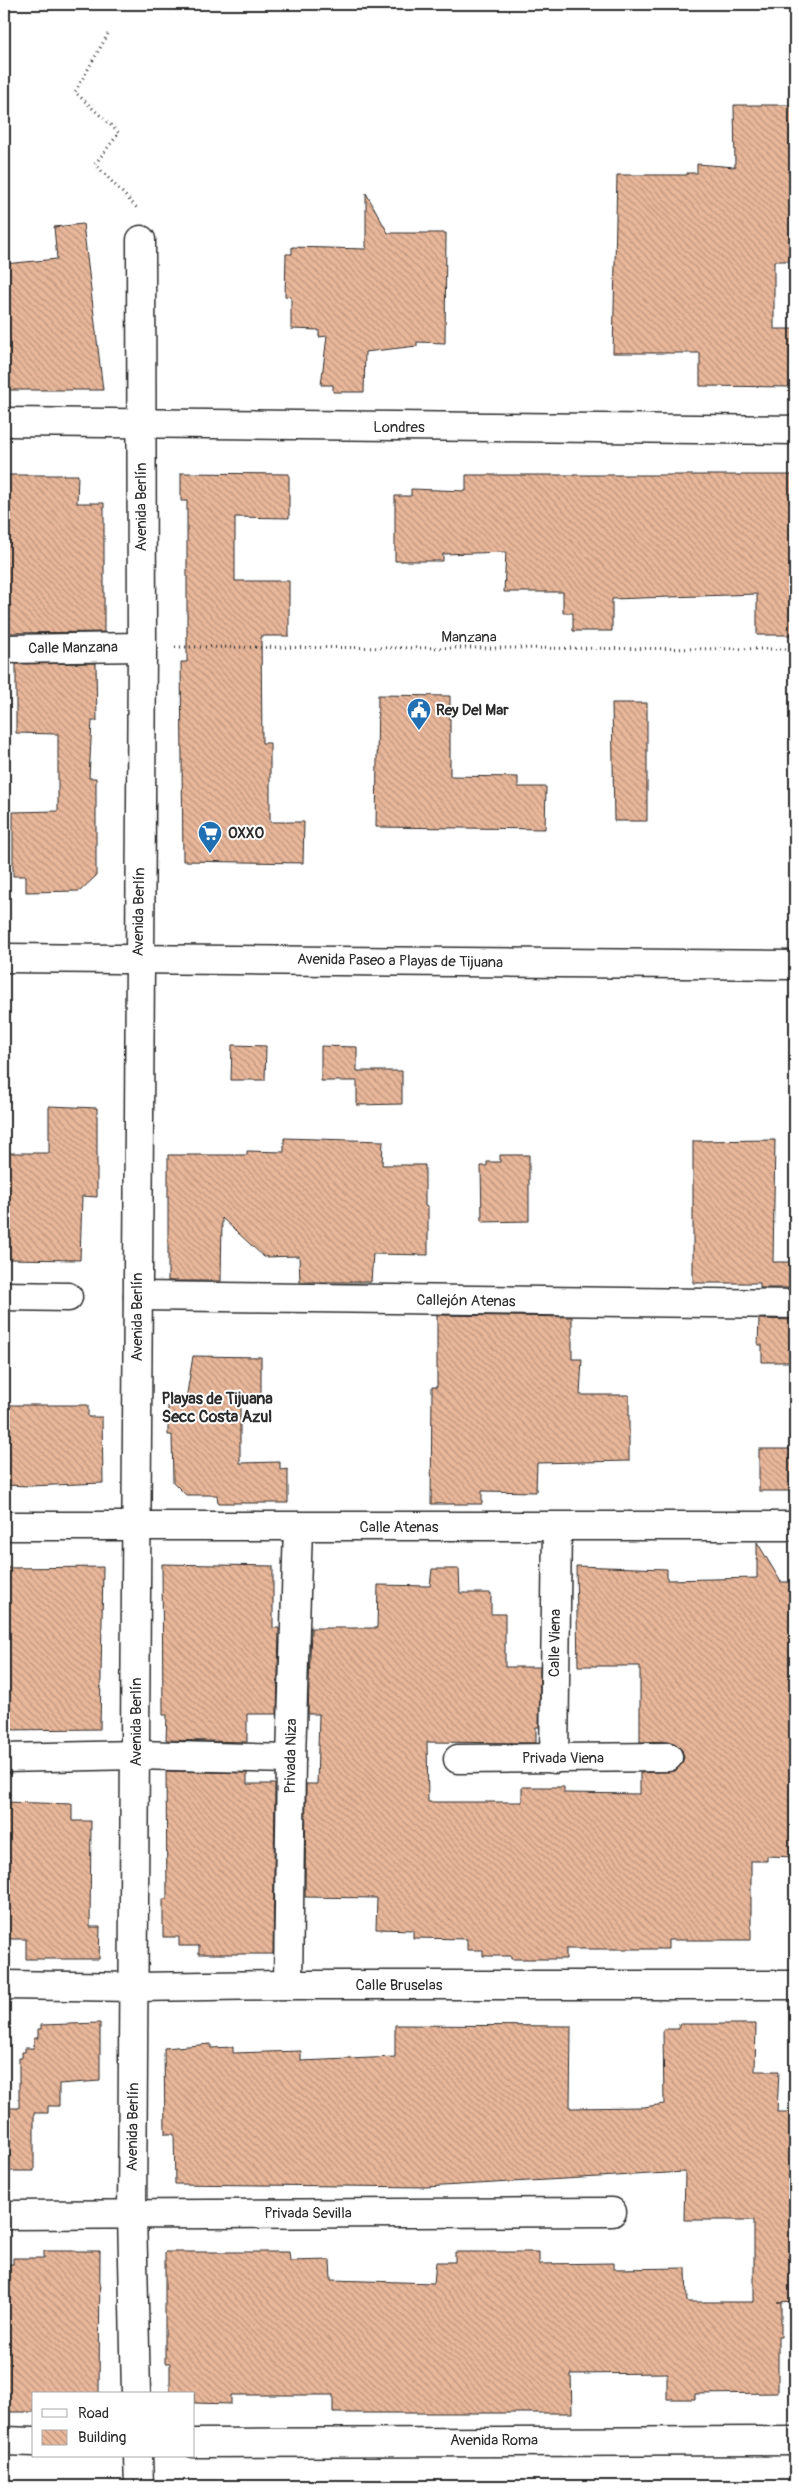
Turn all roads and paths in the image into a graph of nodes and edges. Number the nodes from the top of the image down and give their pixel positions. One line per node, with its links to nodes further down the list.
1 (108, 34): 2 (path)
2 (141, 240): 4 (street, Avenida Berlín)
3 (4, 422): 4 (street, Londres)
4 (140, 424): 5 (street, Londres); 6 (street, Avenida Berlín)
5 (795, 430)
6 (142, 647): 7 (street, Calle Manzana); 8 (path, Manzana); 9 (street, Avenida Berlín)
7 (4, 649)
8 (795, 649)
9 (139, 957): 10 (street, Avenida Paseo a Playas de Tijuana); 11 (street, Avenida Paseo a Playas de Tijuana); 13 (street, Avenida Berlín)
10 (4, 958)
11 (795, 965)
12 (4, 1296): 14 (street)
13 (138, 1296): 15 (street, Callejón Atenas); 17 (street, Avenida Berlín)
14 (68, 1297)
15 (795, 1304)
16 (4, 1526): 17 (street, Calle Atenas)
17 (136, 1526): 19 (street, Calle Atenas); 21 (street, Avenida Berlín)
18 (795, 1526): 20 (street, Calle Atenas)
19 (298, 1527): 20 (street, Calle Atenas); 24 (street, Privada Niza)
20 (557, 1527): 26 (street, Calle Viena)
21 (136, 1755): 23 (street); 24 (street); 30 (street, Avenida Berlín)
22 (668, 1757): 26 (street, Privada Viena)
23 (4, 1758)
24 (291, 1759): 28 (street, Privada Niza)
25 (458, 1759): 26 (street, Privada Viena)
26 (554, 1759)
27 (4, 1985): 30 (street, Calle Bruselas)
28 (288, 1985): 29 (street, Calle Bruselas); 30 (street, Calle Bruselas)
29 (795, 1985)
30 (135, 1987): 32 (street, Avenida Berlín)
31 (612, 2212): 32 (street, Privada Sevilla)
32 (132, 2214): 33 (street, Privada Sevilla); 34 (street, Avenida Berlín)
33 (4, 2215)
34 (136, 2392)
35 (4, 2441): 37 (street)
36 (795, 2441): 38 (street, Avenida Roma)
37 (32, 2442)
38 (195, 2443)
39 (138, 2458): 40 (street)
40 (139, 2486)

